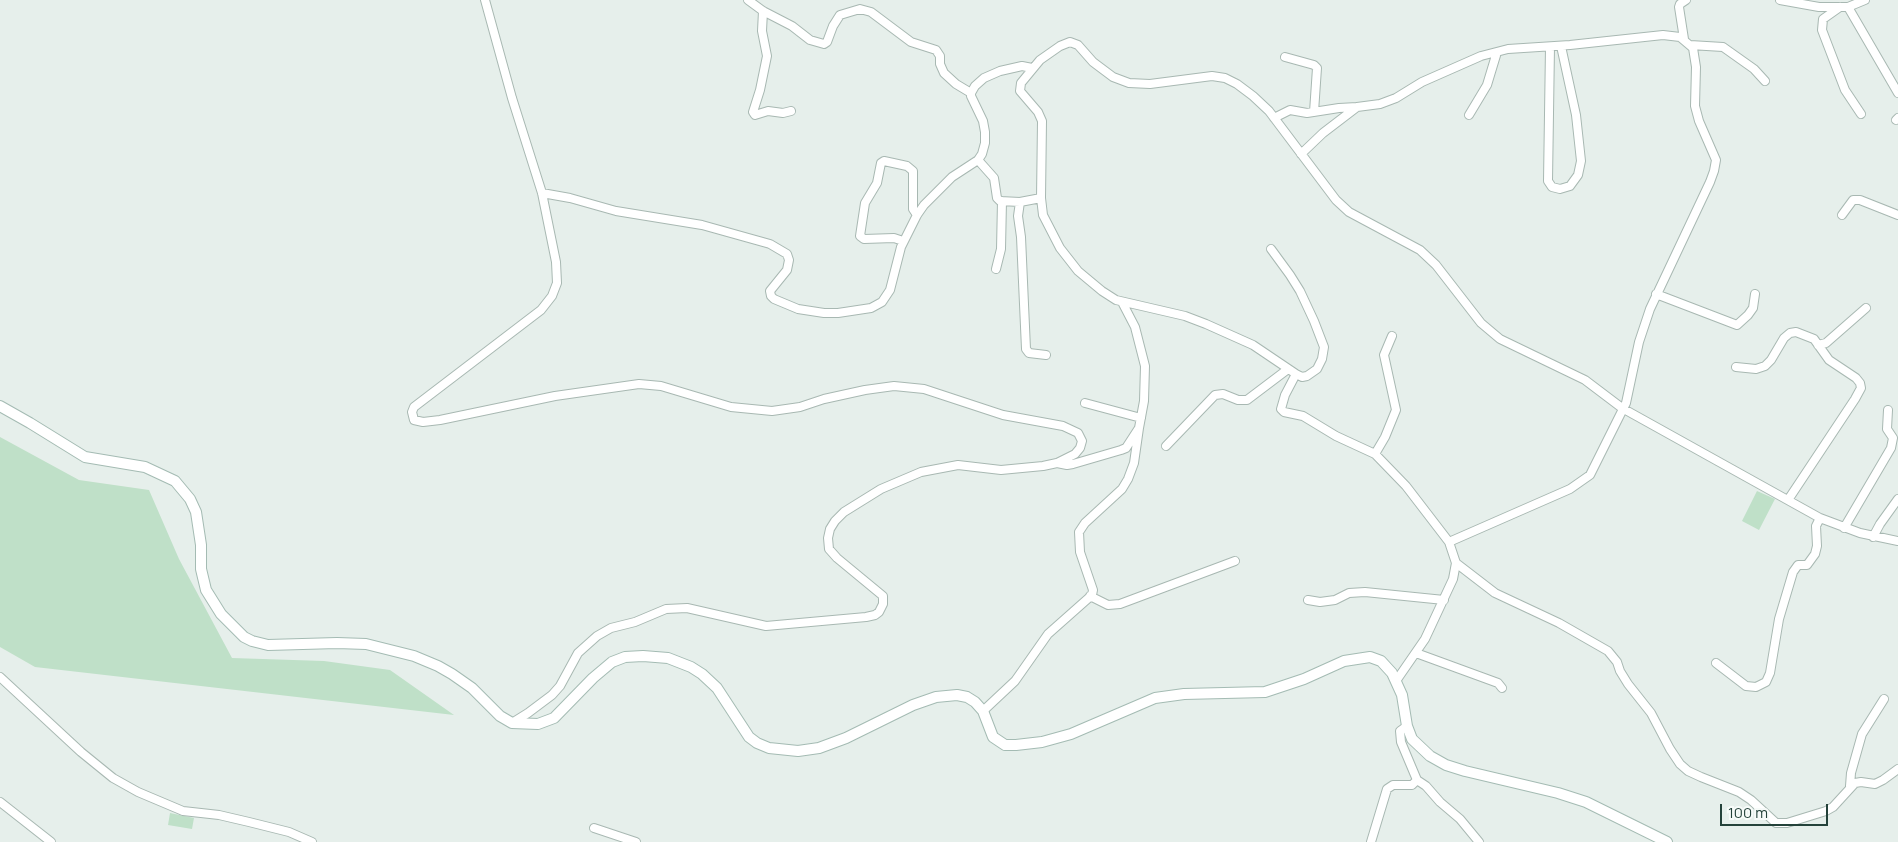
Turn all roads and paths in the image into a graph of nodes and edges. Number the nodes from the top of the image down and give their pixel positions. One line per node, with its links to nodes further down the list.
1 (485, 0): 26 (street)
2 (748, 0): 7 (street)
3 (1686, 0): 8 (street)
4 (1780, 0): 6 (street)
5 (1865, 0): 6 (street)
6 (1844, 7): 17 (street); 21 (street)
7 (763, 11): 16 (street); 19 (street)
8 (1684, 39): 9 (street); 10 (street)
9 (1690, 45): 15 (street); 36 (street)
10 (1561, 46): 11 (street); 11 (street)
11 (1550, 47): 12 (street)
12 (1497, 52): 18 (street); 22 (street)
13 (1285, 57): 20 (street)
14 (1032, 68): 16 (street); 23 (street); 27 (street)
15 (1765, 81)
16 (971, 92): 25 (street)
17 (1898, 93)
18 (1357, 107): 20 (street); 24 (street)
19 (791, 111)
20 (1314, 112): 23 (street)
21 (1860, 114)
22 (1469, 115)
23 (1274, 118): 24 (street)
24 (1301, 154): 48 (street)
25 (978, 160): 28 (street); 30 (street)
26 (542, 193): 33 (street); 54 (street)
27 (1041, 198): 29 (street); 38 (street)
28 (1002, 201): 29 (street); 35 (street)
29 (1020, 202): 42 (street)
30 (917, 215): 33 (street); 33 (street)
31 (1842, 215): 32 (street)
32 (1898, 215)
33 (903, 241)
34 (1271, 249): 45 (street)
35 (996, 269)
36 (1656, 294): 37 (street); 48 (street)
37 (1754, 294)
38 (1122, 302): 44 (street); 50 (street)
39 (1866, 308): 41 (street)
40 (1392, 336): 53 (street)
41 (1818, 345): 43 (street); 56 (street)
42 (1046, 355)
43 (1736, 367)
44 (1288, 370): 45 (street); 52 (street)
45 (1296, 374): 53 (street)
46 (1085, 403): 50 (street)
47 (0, 406): 74 (street)
48 (1622, 408): 56 (street); 61 (street)
49 (1888, 410): 58 (street)
50 (1141, 418): 51 (street)
51 (1139, 428): 54 (street); 64 (street)
52 (1166, 446)
53 (1375, 454): 61 (street)
54 (1057, 463): 74 (street)
55 (1898, 499): 59 (street)
56 (1788, 500): 57 (street)
57 (1820, 518): 58 (street); 68 (street)
58 (1844, 528): 59 (street)
59 (1873, 537): 60 (street)
60 (1898, 541)
61 (1449, 542): 63 (street)
62 (1235, 561): 64 (street)
63 (1456, 562): 66 (street); 78 (street)
64 (1090, 596): 73 (street)
65 (1308, 600): 66 (street)
66 (1444, 600): 67 (street)
67 (1416, 653): 70 (street); 71 (street)
68 (1716, 663)
69 (0, 677): 82 (street)
70 (1396, 681): 73 (street); 75 (street)
71 (1502, 688)
72 (1884, 699): 78 (street)
73 (983, 711): 74 (street)
74 (512, 723)
75 (1407, 726): 77 (street); 86 (street)
76 (1898, 769): 78 (street)
77 (1416, 780): 84 (street); 85 (street)
78 (1850, 786)
79 (0, 802): 81 (street)
80 (594, 828): 83 (street)
81 (51, 842)
82 (312, 842)
83 (636, 842)
84 (1371, 842)
85 (1479, 842)
86 (1667, 842)

